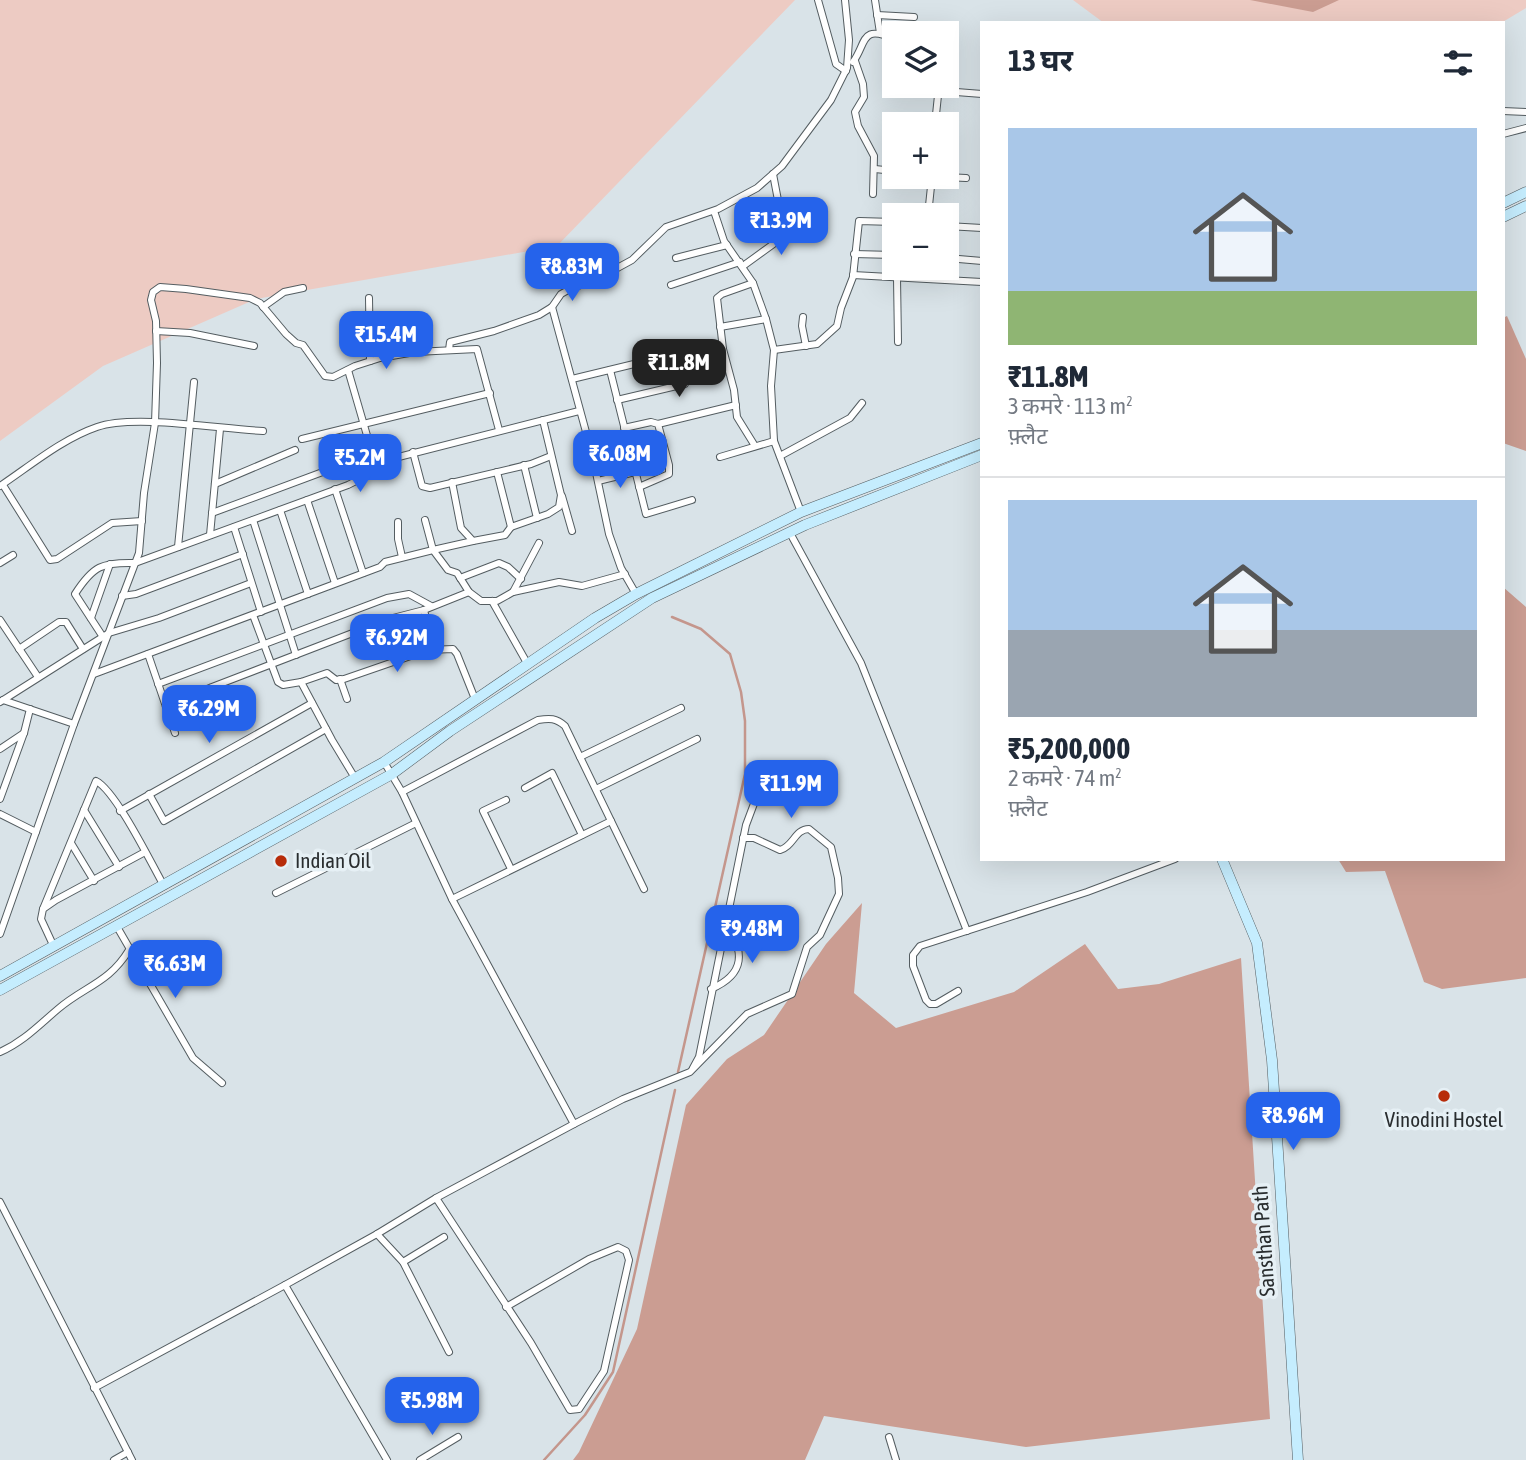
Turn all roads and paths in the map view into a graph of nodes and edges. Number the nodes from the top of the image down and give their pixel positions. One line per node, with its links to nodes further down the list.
1 (818, 0): 7 (street)
2 (845, 0): 7 (street)
3 (875, 0): 4 (street)
4 (877, 15): 5 (street); 6 (street)
5 (914, 17)
6 (880, 33): 7 (street)
7 (850, 65): 14 (street); 16 (street)
8 (959, 91): 9 (street)
9 (980, 94)
10 (1505, 111): 11 (street)
11 (1526, 112)
12 (1526, 128): 13 (street)
13 (1505, 133)
14 (875, 169): 15 (street); 20 (street)
15 (882, 170)
16 (772, 174): 23 (street); 29 (street)
17 (959, 177): 18 (street)
18 (966, 177)
19 (1526, 192): 21 (main road)
20 (873, 194)
21 (1505, 202)
22 (1526, 206): 24 (main road)
23 (714, 211): 30 (street); 47 (street)
24 (1505, 216)
25 (882, 222): 31 (street)
26 (801, 224): 29 (street)
27 (959, 227): 28 (street)
28 (980, 228)
29 (785, 237): 36 (street)
30 (727, 245): 33 (street); 36 (street)
31 (854, 254): 32 (street); 37 (street)
32 (882, 255)
33 (676, 258)
34 (959, 259): 35 (street)
35 (980, 261)
36 (741, 264): 42 (street); 43 (street)
37 (853, 275): 38 (street); 53 (street)
38 (882, 277)
39 (897, 280): 52 (street)
40 (940, 280): 41 (street)
41 (980, 282)
42 (753, 283): 49 (street); 50 (street)
43 (671, 285)
44 (303, 288): 46 (street)
45 (369, 298): 59 (street)
46 (263, 307): 51 (street); 60 (street)
47 (552, 307): 56 (street); 62 (street)
48 (803, 317): 53 (street)
49 (766, 319): 50 (street); 57 (street)
50 (720, 327): 55 (street)
51 (156, 331): 54 (street); 70 (street)
52 (898, 342)
53 (806, 345): 57 (street)
54 (254, 346)
55 (723, 349): 58 (street); 67 (street)
56 (449, 350): 59 (street); 64 (street)
57 (774, 350): 79 (street)
58 (688, 354): 61 (street); 65 (street)
59 (370, 361): 60 (street)
60 (348, 370): 71 (street)
61 (610, 370): 62 (street); 65 (street)
62 (572, 379): 68 (street)
63 (194, 382): 73 (street)
64 (490, 393): 71 (street); 76 (street)
65 (617, 400): 74 (street)
66 (862, 403): 85 (street)
67 (736, 405): 72 (street); 81 (street)
68 (579, 411): 69 (street); 93 (street)
69 (543, 420): 76 (street); 84 (street)
70 (155, 423): 73 (street); 96 (street); 108 (street)
71 (365, 423): 78 (street); 88 (street)
72 (658, 424): 74 (street); 97 (street)
73 (189, 426): 75 (street); 117 (street)
74 (624, 428): 92 (street)
75 (220, 429): 77 (street); 95 (street)
76 (499, 430): 83 (street)
77 (263, 431)
78 (302, 439)
79 (774, 441): 81 (street); 85 (street)
80 (980, 444): 103 (main road)
81 (754, 446): 87 (street)
82 (295, 450): 95 (street)
83 (413, 452): 88 (street); 94 (street)
84 (551, 456): 89 (street); 99 (street)
85 (780, 456): 103 (street)
86 (980, 456): 113 (main road)
87 (720, 457)
88 (375, 463): 98 (street)
89 (524, 465): 91 (street); 105 (street)
90 (328, 470): 104 (street)
91 (497, 472): 94 (street); 111 (street)
92 (635, 472): 93 (street); 97 (street)
93 (598, 481): 126 (street)
94 (452, 482): 115 (street)
95 (215, 484): 104 (street)
96 (1, 485): 108 (street)
97 (639, 487): 101 (street)
98 (335, 489): 100 (street); 125 (street)
99 (561, 495): 105 (street); 112 (street)
100 (306, 500): 102 (street); 130 (street)
101 (692, 500)
102 (280, 510): 106 (street); 133 (street)
103 (802, 512): 134 (main road)
104 (212, 513): 114 (street)
105 (537, 518): 111 (street)
106 (253, 520): 110 (street); 137 (street)
107 (425, 520): 118 (street)
108 (142, 521): 123 (street)
109 (398, 522): 121 (street)
110 (234, 527): 114 (street); 119 (street)
111 (511, 527): 115 (street)
112 (572, 531)
113 (790, 533): 176 (main road); 206 (street)
114 (210, 535): 117 (street)
115 (473, 541): 118 (street)
116 (539, 544): 128 (street)
117 (178, 547): 123 (street)
118 (433, 550): 121 (street); 127 (street)
119 (243, 554): 129 (street); 135 (street)
120 (13, 555): 124 (street)
121 (402, 557): 125 (street)
122 (110, 563): 123 (street); 141 (street); 141 (street)
123 (135, 563): 135 (street)
124 (0, 564)
125 (363, 573): 130 (street)
126 (625, 574): 132 (street); 134 (street)
127 (460, 578): 128 (street); 131 (street)
128 (522, 579): 132 (street)
129 (251, 583): 139 (street); 145 (street)
130 (335, 583): 133 (street)
131 (469, 592): 136 (street); 138 (street)
132 (513, 592): 136 (street)
133 (308, 594): 137 (street)
134 (636, 594): 153 (main road)
135 (122, 596): 145 (street)
136 (492, 601): 153 (street)
137 (281, 604): 139 (street); 144 (street)
138 (428, 608): 142 (street); 144 (street); 149 (street)
139 (261, 612): 140 (street)
140 (253, 615): 146 (street); 150 (street)
141 (91, 618): 145 (street)
142 (389, 619): 151 (street); 152 (street)
143 (0, 620): 147 (street)
144 (291, 634): 146 (street); 151 (street)
145 (106, 635): 148 (street); 155 (street)
146 (264, 644): 154 (street); 159 (street)
147 (19, 649): 148 (street); 156 (street)
148 (83, 649): 156 (street)
149 (428, 650): 152 (street); 161 (street)
150 (148, 654): 155 (street); 159 (street)
151 (296, 655): 154 (street)
152 (397, 660): 157 (street)
153 (527, 663): 161 (main road)
154 (271, 665): 158 (street); 164 (street)
155 (94, 674): 167 (street)
156 (38, 677): 162 (street)
157 (340, 679): 158 (street); 160 (street)
158 (301, 682): 163 (street)
159 (158, 684): 164 (street)
160 (347, 699)
161 (475, 699): 174 (main road)
162 (2, 701): 166 (street)
163 (312, 703): 168 (street); 181 (street)
164 (166, 707): 170 (street)
165 (681, 708): 173 (street)
166 (30, 709): 167 (street); 169 (street)
167 (74, 724): 189 (street)
168 (326, 729): 177 (street); 181 (street)
169 (24, 733): 172 (street); 182 (street)
170 (175, 733)
171 (697, 739): 179 (street)
172 (0, 749)
173 (580, 757): 179 (street); 180 (street)
174 (384, 762): 176 (street); 177 (main road)
175 (780, 772): 191 (street)
176 (392, 774): 180 (street); 205 (main road)
177 (355, 778): 199 (main road)
178 (526, 788): 190 (street)
179 (596, 789): 187 (street)
180 (401, 792): 188 (street)
181 (149, 794): 185 (street)
182 (0, 799)
183 (506, 800): 197 (street)
184 (84, 810): 185 (street); 192 (street); 196 (street)
185 (120, 811): 193 (street)
186 (0, 814): 189 (street)
187 (611, 821): 190 (street); 200 (street)
188 (416, 823): 201 (street); 202 (street)
189 (36, 832): 207 (street)
190 (582, 835): 197 (street)
191 (743, 838): 204 (street); 215 (street)
192 (71, 843): 198 (street); 203 (street)
193 (145, 852): 196 (street); 199 (street)
194 (1170, 861): 206 (street)
195 (1223, 861): 235 (main road, Sansthan Path)
196 (119, 867): 198 (street)
197 (511, 869): 202 (street)
198 (94, 881): 203 (street)
199 (164, 886): 208 (main road)
200 (644, 889)
201 (276, 893)
202 (452, 899): 217 (street)
203 (43, 909): 208 (street)
204 (725, 922): 211 (street); 211 (street)
205 (116, 925): 209 (street); 212 (main road)
206 (968, 931): 213 (street)
207 (0, 934)
208 (54, 947): 210 (main road)
209 (129, 950): 214 (street); 216 (street)
210 (0, 976)
211 (711, 989): 215 (street)
212 (0, 990)
213 (958, 990)
214 (0, 1052)
215 (690, 1072): 217 (street)
216 (222, 1083)
217 (574, 1124): 218 (street)
218 (436, 1198): 220 (street); 224 (street)
219 (0, 1202): 226 (street)
220 (377, 1234): 222 (street); 223 (street)
221 (444, 1237): 222 (street)
222 (403, 1262): 225 (street)
223 (285, 1285): 226 (street); 232 (street)
224 (506, 1307): 224 (street)
225 (449, 1352)
226 (94, 1388): 229 (street)
227 (458, 1437): 233 (street)
228 (889, 1437): 234 (street)
229 (128, 1451): 230 (street); 231 (street)
230 (114, 1460)
231 (132, 1460)
232 (387, 1460)
233 (420, 1460)
234 (896, 1460)
235 (1298, 1460)

